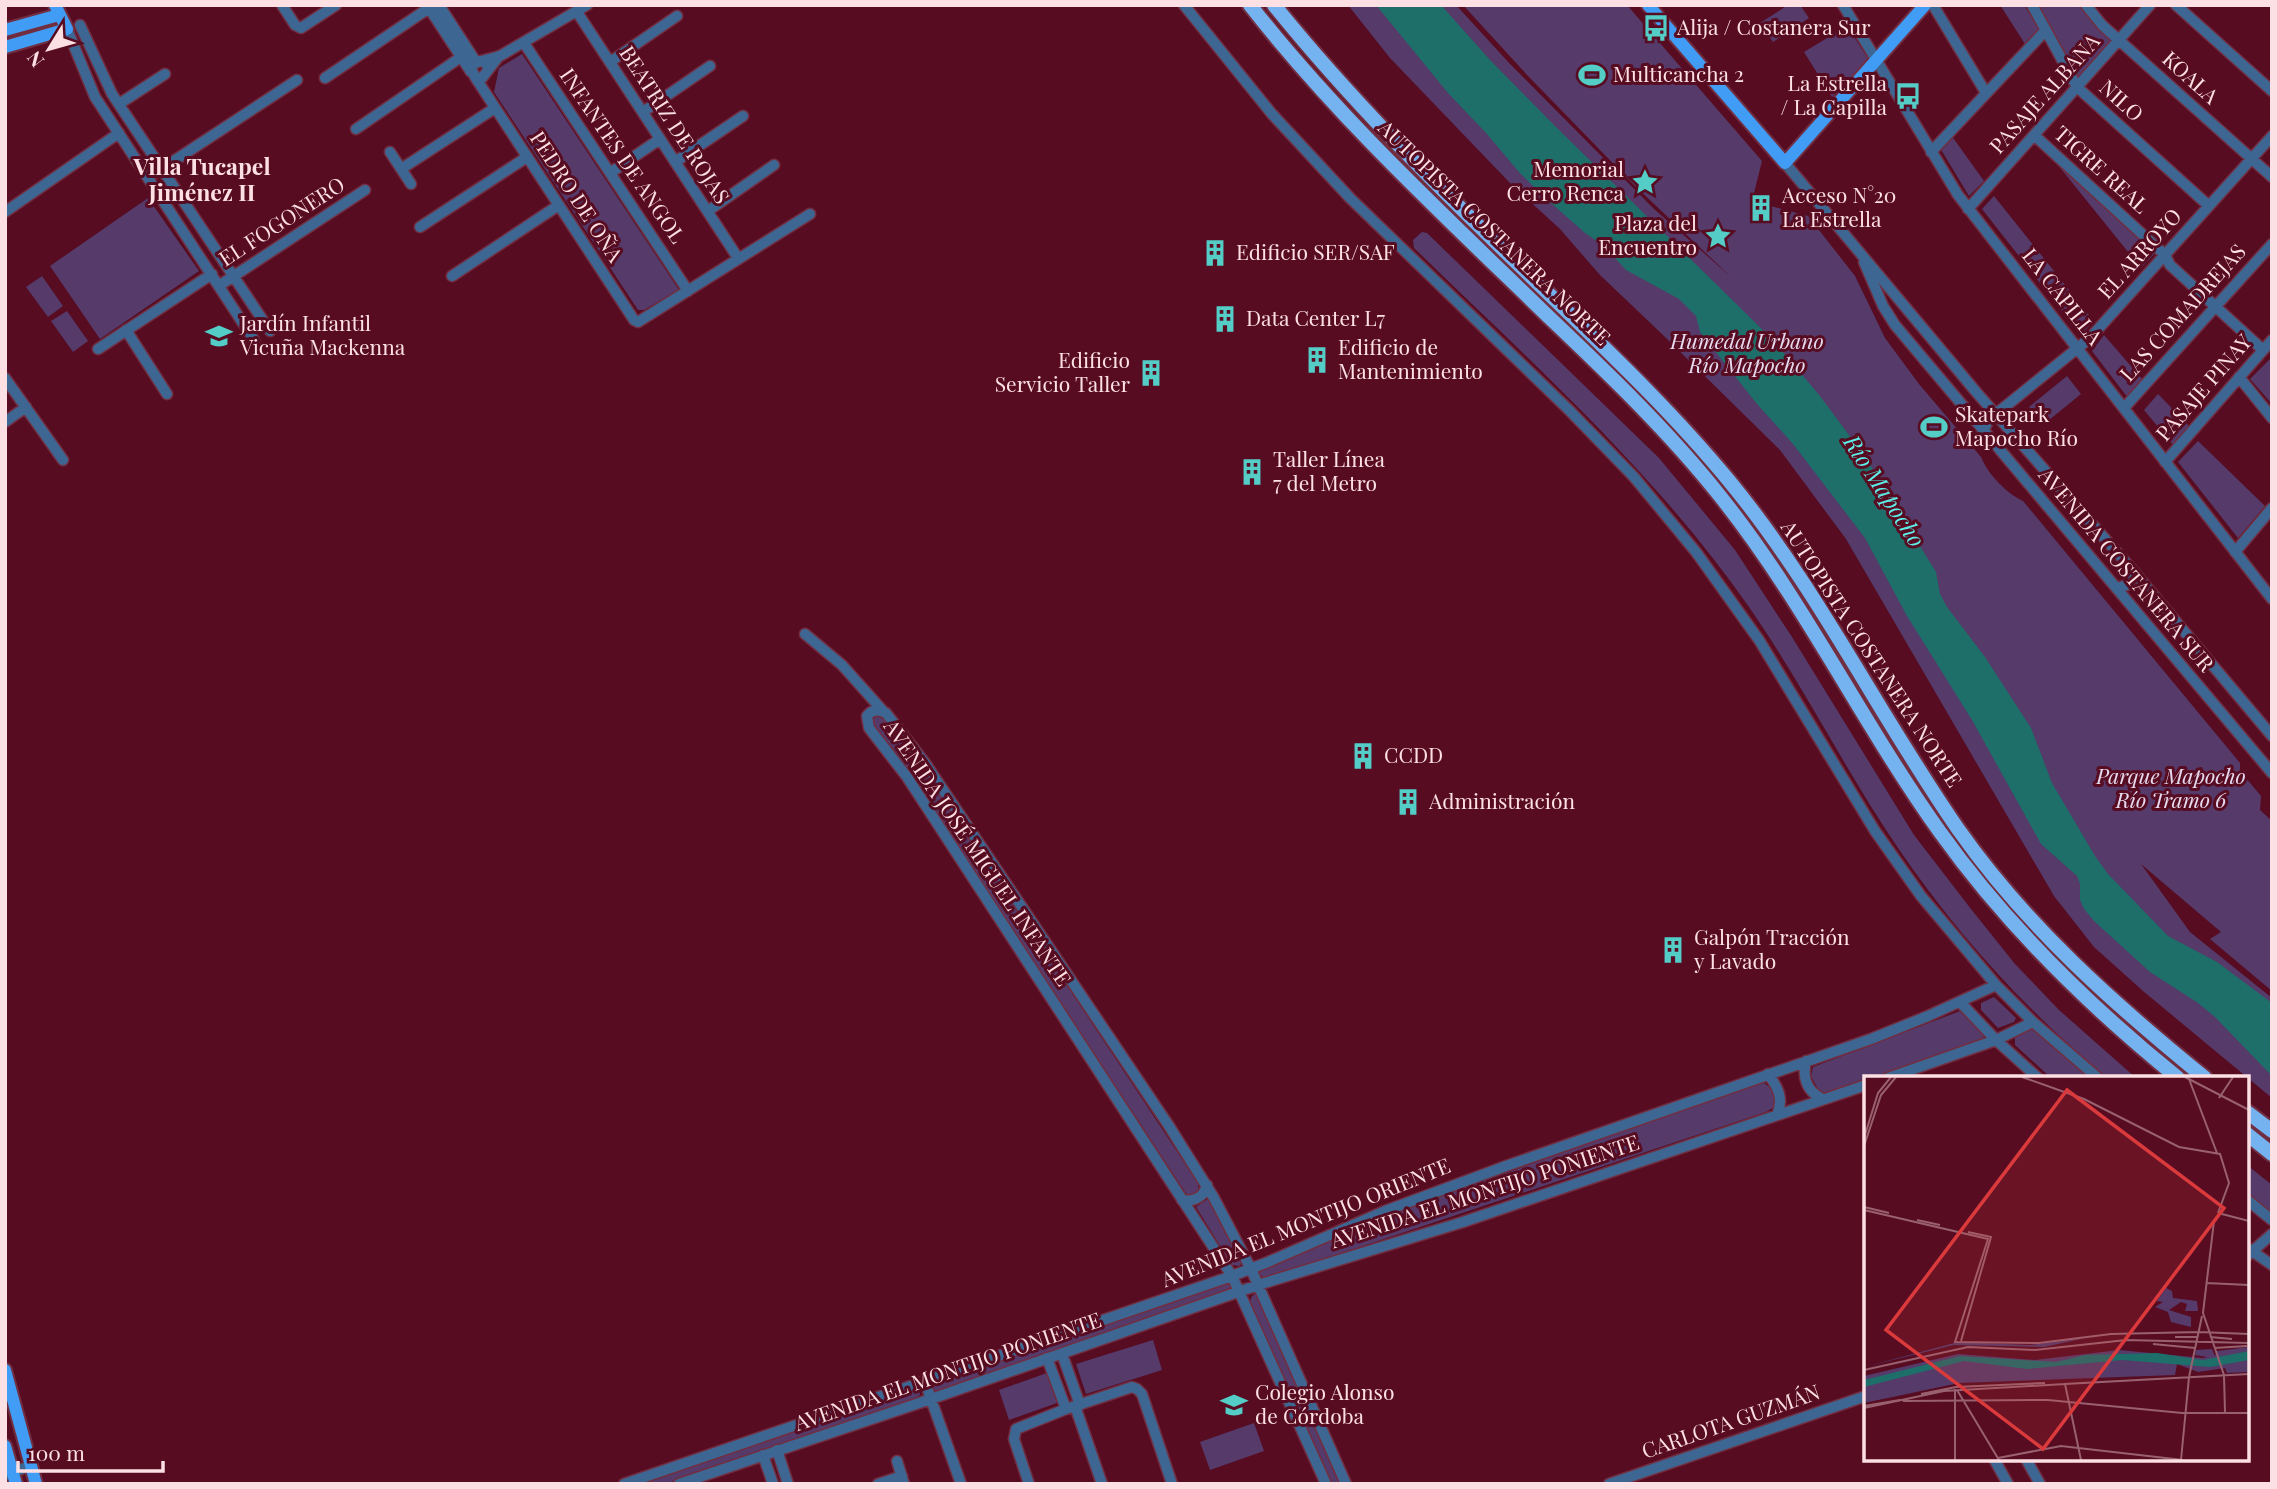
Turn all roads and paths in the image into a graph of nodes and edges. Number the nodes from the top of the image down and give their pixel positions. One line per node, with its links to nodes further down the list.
1 (282, 5): 2 (street)
2 (336, 5)
3 (587, 5): 17 (street)
4 (1184, 5): 108 (street)
5 (1250, 5): 117 (highway, AUTOPISTA COSTANERA NORTE)
6 (1273, 5): 118 (highway, AUTOPISTA COSTANERA NORTE)
7 (1843, 5): 28 (street, LA CAPILLA)
8 (1926, 5): 28 (main road)
9 (1933, 5): 38 (street)
10 (2032, 5): 22 (street, NILO)
11 (2086, 5): 23 (street, KOALA)
12 (2150, 5): 23 (street, PASAJE ALBANA)
13 (2176, 5): 37 (street)
14 (432, 6): 27 (street, PEDRO DE OÑA); 29 (street); 34 (street)
15 (1653, 7): 53 (main road, AVENIDA COSTANERA SUR)
16 (57, 10): 20 (main road); 21 (main road)
17 (577, 12): 24 (street); 30 (street, BEATRIZ DE ROJAS)
18 (677, 16): 30 (street)
19 (80, 24): 39 (street)
20 (66, 29): 25 (main road); 44 (street)
21 (5, 30)
22 (2046, 30): 36 (street, NILO); 38 (street)
23 (2119, 40): 36 (street, PASAJE ALBANA); 51 (street, KOALA)
24 (524, 43): 26 (street); 57 (street, INFANTES DE ANGOL)
25 (5, 47)
26 (500, 56): 29 (street); 33 (street)
27 (461, 57): 33 (street, PEDRO DE OÑA); 43 (street)
28 (1876, 60): 49 (street, LA CAPILLA); 53 (main road)
29 (478, 61): 33 (street)
30 (610, 62): 41 (street, BEATRIZ DE ROJAS)
31 (710, 66): 41 (street)
32 (165, 74): 39 (street)
33 (480, 74): 40 (street, PEDRO DE OÑA)
34 (326, 78)
35 (297, 80): 55 (street)
36 (2077, 87): 45 (street, PASAJE ALBANA); 63 (street, NILO)
37 (2272, 91)
38 (1986, 93): 49 (street)
39 (119, 104): 55 (street)
40 (495, 108): 50 (street, PEDRO DE OÑA); 56 (street)
41 (643, 113): 47 (street, BEATRIZ DE ROJAS)
42 (743, 116): 52 (street)
43 (356, 130)
44 (119, 133): 59 (street); 66 (street)
45 (2034, 135): 64 (street, PASAJE ALBANA); 71 (street, TIGRE REAL)
46 (2272, 136): 51 (street, EL ARROYO)
47 (660, 139): 52 (street, BEATRIZ DE ROJAS); 57 (street)
48 (390, 152): 56 (street)
49 (1931, 152): 64 (street, LA CAPILLA)
50 (527, 156): 62 (street, PEDRO DE OÑA); 68 (street)
51 (2252, 159): 58 (street, KOALA); 63 (street, EL ARROYO)
52 (675, 162): 65 (street, BEATRIZ DE ROJAS)
53 (1785, 163): 70 (street, AVENIDA COSTANERA SUR)
54 (774, 165): 65 (street)
55 (162, 169): 59 (street); 74 (street)
56 (401, 169): 60 (street)
57 (610, 173): 77 (street, INFANTES DE ANGOL)
58 (2272, 177)
59 (149, 178): 73 (street)
60 (411, 184)
61 (365, 190): 74 (street, EL FOGONERO)
62 (559, 205): 75 (street); 77 (street, PEDRO DE OÑA)
63 (2210, 206): 71 (street, EL ARROYO)
64 (1968, 209): 83 (street, LA CAPILLA)
65 (708, 211): 72 (street, BEATRIZ DE ROJAS)
66 (5, 212)
67 (810, 214): 72 (street)
68 (420, 226)
69 (2272, 244): 78 (street, LAS COMADREJAS)
70 (1859, 252): 91 (street, AVENIDA COSTANERA SUR); 94 (street, AVENIDA COSTANERA SUR)
71 (2165, 255): 78 (street, TIGRE REAL); 83 (street, EL ARROYO)
72 (738, 258): 77 (street)
73 (212, 274): 76 (street); 79 (street)
74 (234, 276): 76 (street, EL FOGONERO); 80 (street)
75 (452, 276)
76 (220, 285): 81 (street)
77 (688, 291)
78 (2215, 307): 85 (street, TIGRE REAL); 90 (street, LAS COMADREJAS)
79 (126, 330): 84 (street); 88 (street)
80 (270, 331)
81 (254, 340)
82 (2272, 340): 85 (street, PASAJE PINAY)
83 (2078, 348): 90 (street, LA CAPILLA); 91 (street, EL ARROYO)
84 (98, 349)
85 (2263, 350): 86 (street, PASAJE PINAY)
86 (2239, 377): 92 (street); 96 (street, PASAJE PINAY)
87 (5, 378): 89 (street)
88 (167, 394)
89 (26, 407): 93 (street); 95 (street)
90 (2123, 408): 96 (street, LA CAPILLA)
91 (1996, 414): 94 (street, EL ARROYO); 99 (street, AVENIDA COSTANERA SUR)
92 (2272, 418)
93 (5, 422)
94 (1983, 432): 100 (street, AVENIDA COSTANERA SUR)
95 (63, 460)
96 (2165, 462): 98 (street, LA CAPILLA)
97 (2272, 508): 98 (street)
98 (2235, 552): 102 (street, LA CAPILLA)
99 (2135, 573): 100 (street); 101 (street, AVENIDA COSTANERA SUR)
100 (2117, 588): 103 (street, AVENIDA COSTANERA SUR)
101 (2154, 596): 103 (street); 106 (street, AVENIDA COSTANERA SUR)
102 (2272, 599)
103 (2136, 612): 107 (street, AVENIDA COSTANERA SUR)
104 (805, 634): 105 (street)
105 (883, 711): 126 (street, AVENIDA JOSÉ MIGUEL INFANTE); 127 (street, AVENIDA JOSÉ MIGUEL INFANTE)
106 (2272, 736)
107 (2272, 773)
108 (1996, 985): 109 (street, AVENIDA EL MONTIJO ORIENTE); 110 (street)
109 (1960, 1002): 111 (street); 112 (street, AVENIDA EL MONTIJO ORIENTE)
110 (2033, 1021): 111 (street); 116 (street)
111 (1996, 1040): 114 (street); 115 (street)
112 (1806, 1061): 113 (street, AVENIDA EL MONTIJO ORIENTE); 120 (street)
113 (1768, 1074): 122 (street); 133 (street, AVENIDA EL MONTIJO ORIENTE)
114 (1894, 1076)
115 (2036, 1076)
116 (2096, 1076)
117 (2176, 1076)
118 (2203, 1076)
119 (1864, 1086): 120 (street, AVENIDA EL MONTIJO PONIENTE)
120 (1824, 1099): 122 (street, AVENIDA EL MONTIJO PONIENTE)
121 (2249, 1114): 123 (highway)
122 (1777, 1115): 135 (street, AVENIDA EL MONTIJO PONIENTE)
123 (2272, 1131)
124 (2249, 1136): 125 (highway)
125 (2272, 1154)
126 (1207, 1185): 127 (street); 133 (street, AVENIDA JOSÉ MIGUEL INFANTE)
127 (1182, 1200): 134 (street, AVENIDA JOSÉ MIGUEL INFANTE)
128 (2249, 1202): 129 (street)
129 (2272, 1220)
130 (2272, 1234): 131 (street)
131 (2249, 1252): 132 (street)
132 (2272, 1265)
133 (1251, 1269): 134 (street, AVENIDA EL MONTIJO ORIENTE); 135 (street, AVENIDA JOSÉ MIGUEL INFANTE)
134 (1232, 1276): 136 (street, AVENIDA JOSÉ MIGUEL INFANTE); 140 (street, AVENIDA EL MONTIJO ORIENTE)
135 (1258, 1285): 136 (street, AVENIDA EL MONTIJO PONIENTE); 164 (street, AVENIDA JOSÉ MIGUEL INFANTE)
136 (1241, 1292): 137 (street, AVENIDA EL MONTIJO PONIENTE); 163 (street, AVENIDA JOSÉ MIGUEL INFANTE)
137 (1062, 1353): 138 (street, AVENIDA EL MONTIJO PONIENTE); 143 (street)
138 (1047, 1359): 142 (street, AVENIDA EL MONTIJO PONIENTE); 143 (street)
139 (5, 1370): 150 (main road)
140 (925, 1382): 142 (street); 154 (street, AVENIDA EL MONTIJO ORIENTE)
141 (1864, 1397): 165 (street, CARLOTA GUZMÁN)
142 (931, 1399): 145 (street, AVENIDA EL MONTIJO PONIENTE); 159 (street)
143 (1074, 1406): 160 (street); 161 (street); 162 (street)
144 (5, 1447): 151 (main road)
145 (777, 1450): 146 (street, AVENIDA EL MONTIJO PONIENTE); 157 (street)
146 (763, 1455): 155 (street, AVENIDA EL MONTIJO PONIENTE); 156 (street)
147 (897, 1461): 152 (street)
148 (1995, 1461): 166 (street)
149 (2027, 1461): 167 (street)
150 (30, 1466): 151 (street); 153 (main road)
151 (11, 1477)
152 (903, 1480): 158 (street)
153 (36, 1484)
154 (624, 1484)
155 (680, 1484)
156 (773, 1484)
157 (788, 1484)
158 (878, 1484)
159 (961, 1484)
160 (1029, 1484)
161 (1102, 1484)
162 (1172, 1484)
163 (1326, 1484)
164 (1346, 1484)
165 (1609, 1484)
166 (2008, 1484)
167 (2040, 1484)

